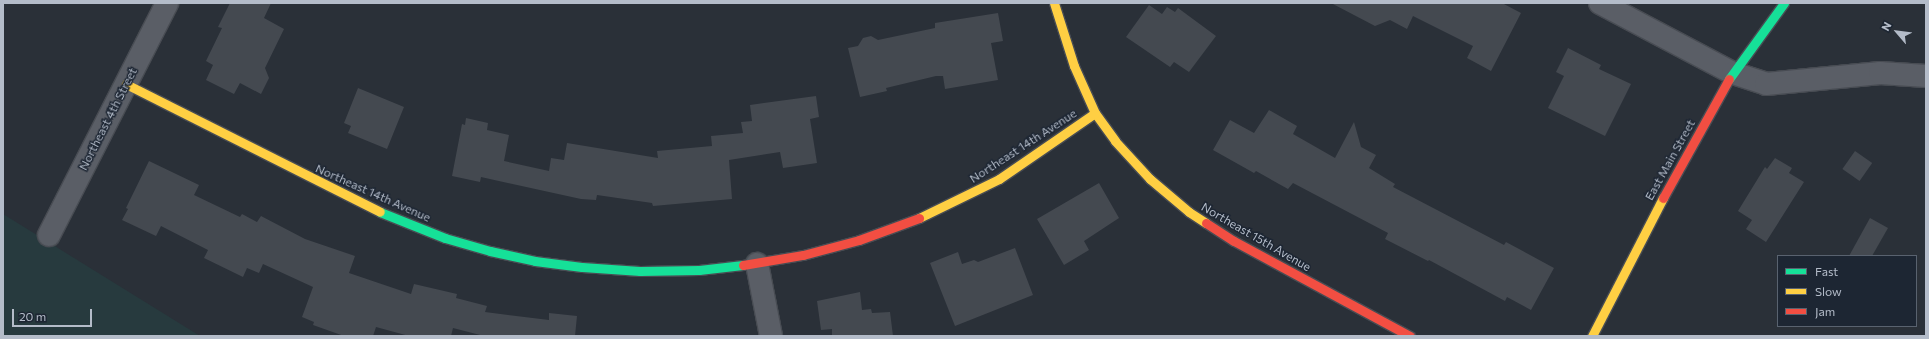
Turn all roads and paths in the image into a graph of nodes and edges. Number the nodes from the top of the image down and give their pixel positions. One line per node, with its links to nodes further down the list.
1 (166, 3): 7 (street, Northeast 4th Street)
2 (1054, 3): 8 (street, Northeast 15th Avenue)
3 (1600, 3): 5 (street)
4 (1784, 3): 5 (street, East Main Street)
5 (1733, 73): 6 (street); 13 (street, East Main Street)
6 (1926, 76)
7 (126, 84): 9 (street, Northeast 4th Street); 10 (street, Northeast 14th Avenue)
8 (1095, 113): 10 (street, Northeast 14th Avenue); 12 (street, Northeast 15th Avenue)
9 (49, 235)
10 (757, 264): 11 (street)
11 (771, 336)
12 (1410, 336)
13 (1592, 336)

